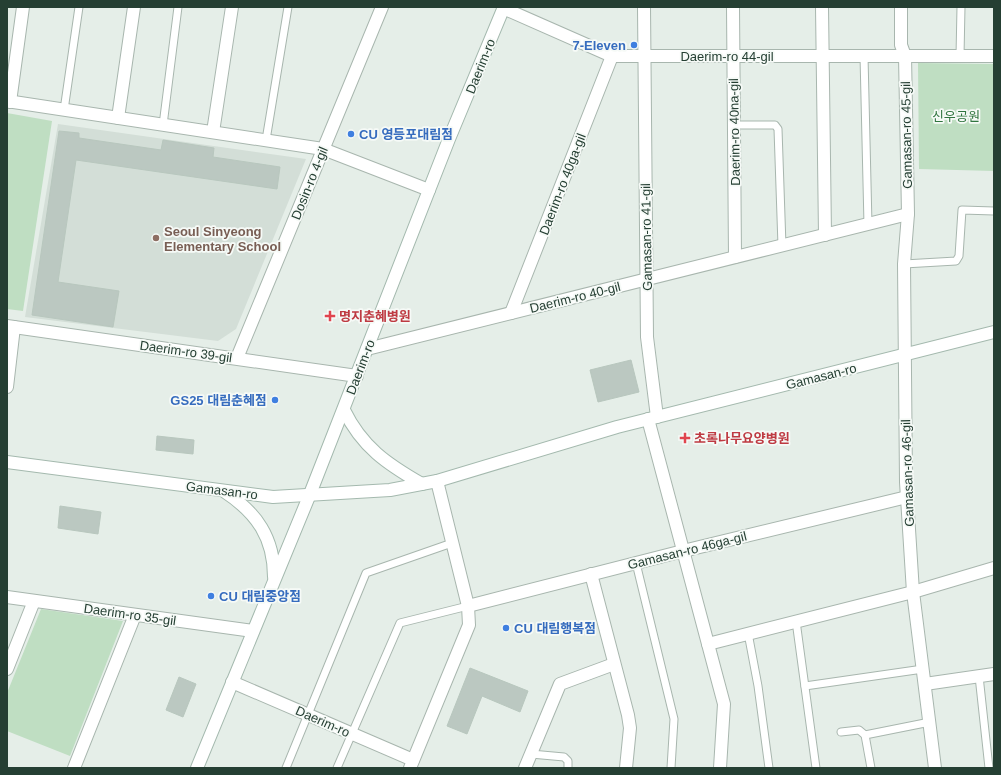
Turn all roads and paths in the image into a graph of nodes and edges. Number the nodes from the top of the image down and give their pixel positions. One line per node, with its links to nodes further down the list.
1 (23, 7): 22 (street)
2 (79, 7): 23 (lane)
3 (134, 7): 24 (street)
4 (178, 7): 25 (lane)
5 (232, 7): 27 (street)
6 (288, 7): 28 (lane)
7 (382, 7): 29 (street, Dosin-ro 4-gil)
8 (644, 7): 15 (street, Gamasan-ro 41-gil)
9 (733, 7): 16 (street, Daerim-ro 40na-gil)
10 (822, 7): 17 (street)
11 (901, 7): 19 (street, Gamasan-ro 45-gil)
12 (961, 7): 20 (lane)
13 (504, 8): 14 (street, Daerim-ro 44-gil); 30 (street, Daerim-ro)
14 (612, 56): 15 (street, Daerim-ro 44-gil); 39 (street, Daerim-ro 40ga-gil)
15 (644, 56): 16 (street, Daerim-ro 44-gil); 38 (street, Gamasan-ro 41-gil)
16 (733, 56): 17 (street, Daerim-ro 44-gil); 26 (street, Daerim-ro 40na-gil)
17 (823, 56): 18 (street, Daerim-ro 44-gil); 34 (street)
18 (864, 56): 19 (street, Daerim-ro 44-gil); 33 (lane)
19 (905, 56): 20 (street, Daerim-ro 44-gil); 32 (street, Gamasan-ro 45-gil)
20 (960, 56): 21 (street, Daerim-ro 44-gil)
21 (994, 56)
22 (8, 101): 23 (street)
23 (64, 110): 24 (street)
24 (118, 118): 25 (street)
25 (163, 125): 27 (street)
26 (734, 125): 35 (lane); 36 (street, Daerim-ro 40na-gil)
27 (213, 132): 28 (street)
28 (266, 140): 29 (street)
29 (323, 149): 30 (street); 44 (street, Dosin-ro 4-gil)
30 (429, 190): 42 (street, Daerim-ro)
31 (994, 211): 37 (lane)
32 (908, 214): 33 (street, Daerim-ro 40-gil); 37 (street, Gamasan-ro 45-gil)
33 (868, 224): 34 (street, Daerim-ro 40-gil)
34 (824, 235): 35 (street, Daerim-ro 40-gil)
35 (782, 246): 36 (street, Daerim-ro 40-gil)
36 (735, 257): 38 (street, Daerim-ro 40-gil)
37 (904, 264): 43 (street, Gamasan-ro 45-gil)
38 (647, 279): 39 (street, Daerim-ro 40-gil); 48 (street, Gamasan-ro 41-gil)
39 (511, 313): 42 (street, Daerim-ro 40-gil)
40 (11, 326): 44 (street, Daerim-ro 39-gil); 46 (street, Daerim-ro 39-gil)
41 (994, 332): 43 (street, Gamasan-ro)
42 (367, 349): 45 (street, Daerim-ro)
43 (904, 354): 48 (street, Gamasan-ro); 54 (street, Gamasan-ro 46-gil)
44 (237, 358): 45 (street, Daerim-ro 39-gil)
45 (357, 376): 47 (street, Daerim-ro)
46 (7, 387)
47 (344, 410): 51 (street); 53 (street, Daerim-ro)
48 (652, 418): 50 (street, Gamasan-ro); 56 (street)
49 (7, 462): 52 (street, Gamasan-ro)
50 (437, 481): 51 (street, Gamasan-ro); 55 (street)
51 (422, 484): 53 (street, Gamasan-ro)
52 (222, 490): 53 (street, Gamasan-ro); 60 (street)
53 (310, 494): 60 (street, Daerim-ro)
54 (907, 496): 56 (street, Gamasan-ro 46ga-gil); 61 (street, Gamasan-ro 46-gil)
55 (452, 543): 64 (street); 78 (lane)
56 (683, 551): 57 (street, Gamasan-ro 46ga-gil); 69 (street)
57 (636, 563): 59 (street, Gamasan-ro 46ga-gil); 92 (lane)
58 (994, 568): 61 (street)
59 (592, 574): 64 (street, Gamasan-ro 46ga-gil); 70 (street)
60 (274, 582): 67 (street, Daerim-ro)
61 (913, 592): 66 (street); 72 (street, Gamasan-ro 46-gil)
62 (7, 597): 63 (street, Daerim-ro 35-gil)
63 (34, 601): 65 (street, Daerim-ro 35-gil); 71 (street)
64 (468, 606): 81 (lane); 84 (street)
65 (135, 615): 67 (street, Daerim-ro 35-gil); 85 (street)
66 (796, 621): 68 (street); 77 (lane)
67 (253, 631): 75 (street, Daerim-ro)
68 (748, 634): 69 (street); 94 (lane)
69 (708, 644): 93 (street)
70 (614, 664): 83 (street); 91 (street)
71 (7, 669)
72 (923, 669): 76 (street, Gamasan-ro 46-gil); 77 (lane)
73 (994, 674): 74 (street)
74 (979, 676): 76 (street); 98 (lane)
75 (232, 682): 78 (street, Daerim-ro); 86 (street, Daerim-ro)
76 (925, 684): 79 (street, Gamasan-ro 46-gil)
77 (805, 686): 95 (lane)
78 (308, 715): 81 (street, Daerim-ro); 87 (lane)
79 (930, 722): 82 (lane); 97 (street, Gamasan-ro 46-gil)
80 (841, 732): 82 (lane)
81 (352, 734): 84 (street, Daerim-ro); 88 (lane)
82 (865, 735): 96 (lane)
83 (531, 754): 89 (street); 90 (lane)
84 (411, 764)
85 (74, 768)
86 (197, 768)
87 (286, 768)
88 (337, 768)
89 (525, 768)
90 (568, 768)
91 (626, 768)
92 (671, 768)
93 (720, 768)
94 (769, 768)
95 (816, 768)
96 (871, 768)
97 (936, 768)
98 (989, 768)

